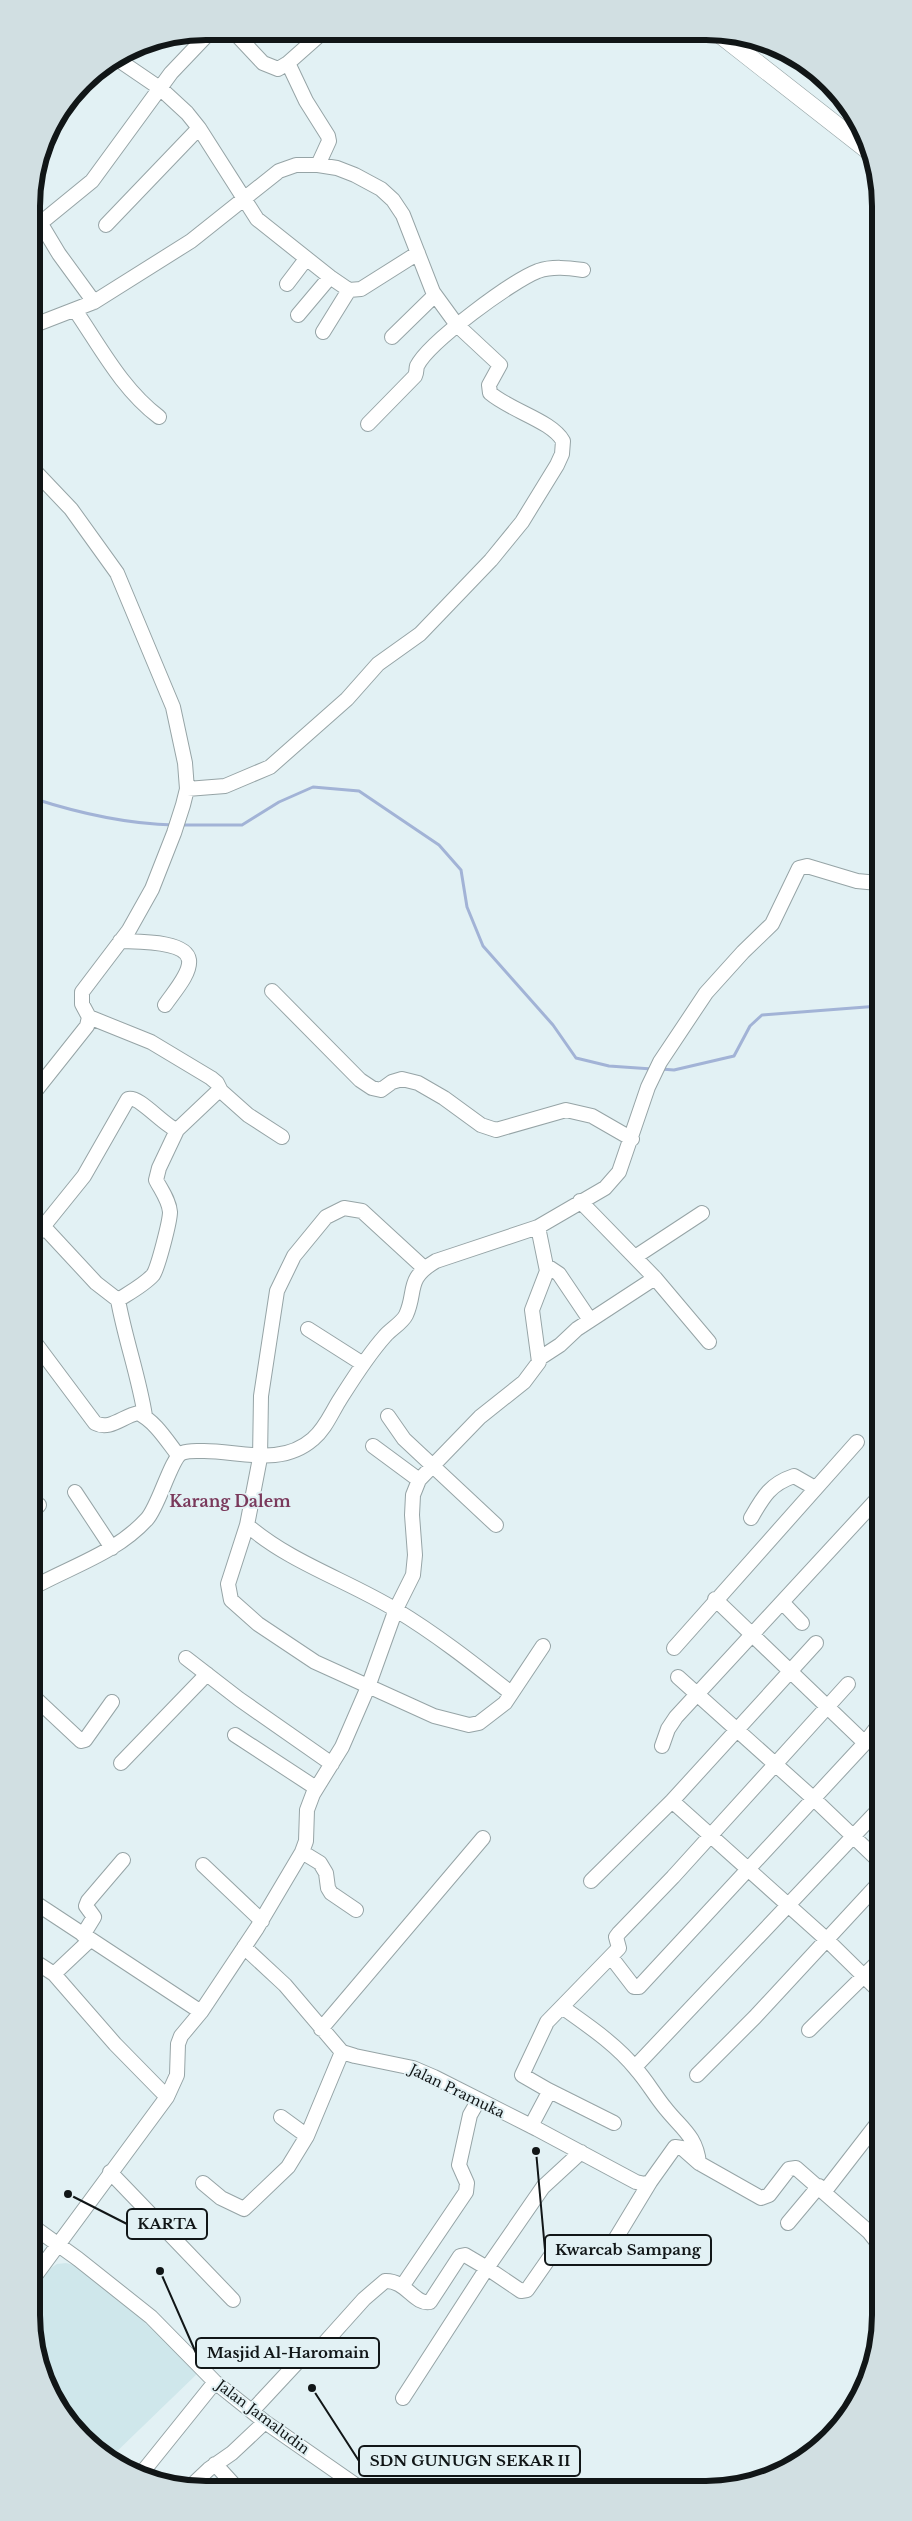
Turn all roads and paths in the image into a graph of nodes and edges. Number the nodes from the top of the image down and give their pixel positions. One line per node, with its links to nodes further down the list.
1 (202, 40): 7 (street)
2 (241, 40): 6 (street)
3 (314, 40): 6 (street)
4 (731, 42): 9 (main road)
5 (123, 62): 7 (street)
6 (288, 63): 10 (street)
7 (161, 89): 8 (street); 12 (street)
8 (199, 128): 11 (street); 13 (street)
9 (859, 143)
10 (318, 165): 11 (street); 15 (street)
11 (242, 199): 16 (street); 22 (street)
12 (40, 225)
13 (106, 225)
14 (40, 233): 22 (street)
15 (418, 253): 20 (street); 21 (street)
16 (306, 258): 18 (street); 19 (street)
17 (583, 270): 26 (street)
18 (330, 277): 20 (street); 24 (street)
19 (288, 284)
20 (349, 290): 27 (street)
21 (435, 295): 26 (street); 28 (street)
22 (94, 302): 23 (street)
23 (75, 310): 25 (street); 29 (street)
24 (298, 315)
25 (40, 323)
26 (457, 325): 30 (street); 32 (street)
27 (323, 332)
28 (392, 336)
29 (159, 417)
30 (368, 424)
31 (40, 476): 32 (street)
32 (187, 789): 34 (street)
33 (872, 882): 42 (street)
34 (120, 941): 36 (street); 37 (street)
35 (272, 990): 42 (street)
36 (165, 1005)
37 (89, 1017): 38 (street); 39 (street)
38 (40, 1085)
39 (222, 1091): 40 (street); 41 (street)
40 (177, 1130): 46 (street); 52 (street)
41 (282, 1137)
42 (632, 1139): 43 (street)
43 (580, 1201): 45 (street); 48 (street)
44 (702, 1213): 48 (street)
45 (538, 1227): 49 (street); 50 (street)
46 (40, 1228)
47 (40, 1235): 52 (street)
48 (635, 1256): 51 (street)
49 (547, 1266): 53 (street); 57 (street)
50 (424, 1268): 58 (street); 64 (street)
51 (655, 1278): 53 (street); 55 (street)
52 (118, 1300): 59 (street)
53 (590, 1320): 57 (street)
54 (308, 1329): 58 (street)
55 (709, 1342)
56 (40, 1349): 59 (street)
57 (540, 1358): 65 (street)
58 (363, 1364): 64 (street)
59 (145, 1416): 63 (street)
60 (388, 1416): 65 (street)
61 (857, 1442): 67 (street)
62 (373, 1446): 66 (street)
63 (178, 1455): 64 (street); 73 (street)
64 (260, 1458): 71 (street)
65 (432, 1466): 66 (street); 72 (street)
66 (419, 1480): 77 (street)
67 (815, 1488): 70 (street); 75 (street)
68 (75, 1492): 73 (street)
69 (872, 1505): 76 (street)
70 (750, 1518)
71 (247, 1525): 77 (street); 88 (street)
72 (496, 1525)
73 (112, 1548): 74 (street)
74 (40, 1583)
75 (714, 1599): 79 (street); 82 (street)
76 (783, 1603): 78 (street); 79 (street)
77 (396, 1609): 88 (street); 89 (street)
78 (802, 1622)
79 (753, 1634): 84 (street); 90 (street)
80 (816, 1643): 84 (street)
81 (543, 1646): 89 (street)
82 (674, 1648)
83 (186, 1658): 85 (street)
84 (790, 1670): 93 (street); 94 (street)
85 (207, 1674): 99 (street); 101 (street)
86 (678, 1677): 90 (street)
87 (848, 1684): 93 (street)
88 (368, 1687): 89 (street); 101 (street)
89 (511, 1693)
90 (698, 1696): 94 (street); 98 (street)
91 (40, 1702): 92 (street)
92 (112, 1702)
93 (826, 1708): 97 (street); 100 (street)
94 (736, 1730): 100 (street); 104 (street)
95 (872, 1734): 97 (street)
96 (235, 1735): 102 (street)
97 (865, 1743): 103 (street)
98 (662, 1746)
99 (121, 1763)
100 (775, 1763): 103 (street); 106 (street)
101 (332, 1764): 102 (street)
102 (316, 1788): 109 (street)
103 (814, 1799): 107 (street); 113 (street)
104 (672, 1800): 106 (street); 114 (street)
105 (872, 1816): 107 (street)
106 (711, 1835): 113 (street); 123 (street)
107 (852, 1836): 110 (street); 117 (street)
108 (482, 1838): 131 (street)
109 (302, 1852): 118 (street); 119 (street)
110 (872, 1855)
111 (123, 1860): 120 (street)
112 (203, 1865): 119 (street)
113 (748, 1871): 117 (street); 123 (street)
114 (591, 1881)
115 (872, 1890): 121 (street)
116 (40, 1906): 120 (street)
117 (788, 1907): 121 (street); 134 (street)
118 (356, 1910)
119 (262, 1921): 122 (street)
120 (86, 1938): 126 (street); 130 (street)
121 (826, 1939): 127 (street); 135 (street)
122 (244, 1947): 130 (street); 131 (street)
123 (611, 1957): 129 (street)
124 (872, 1968): 127 (street)
125 (40, 1969): 126 (street)
126 (54, 1974): 137 (street)
127 (864, 1977): 128 (street); 132 (street)
128 (872, 1984)
129 (562, 2007): 134 (street); 136 (street)
130 (200, 2012): 137 (street)
131 (321, 2029): 133 (street)
132 (809, 2030)
133 (342, 2052): 138 (street, Jalan Pramuka); 143 (street)
134 (635, 2067): 145 (street)
135 (697, 2075)
136 (548, 2090): 140 (street); 141 (street)
137 (167, 2097): 146 (street)
138 (478, 2101): 141 (street, Jalan Pramuka); 156 (street)
139 (281, 2117): 143 (street)
140 (614, 2123)
141 (531, 2126): 144 (street, Jalan Pramuka)
142 (872, 2130): 149 (street)
143 (307, 2136): 148 (street)
144 (581, 2152): 147 (street, Jalan Pramuka); 154 (street)
145 (699, 2163): 147 (street); 149 (street)
146 (110, 2172): 153 (street); 157 (street)
147 (650, 2182): 154 (street)
148 (203, 2183)
149 (822, 2189): 150 (street); 152 (street)
150 (788, 2223)
151 (40, 2233): 153 (street, Jalan Jamaludin)
152 (872, 2234)
153 (57, 2246): 155 (street); 158 (street, Jalan Jamaludin)
154 (487, 2268): 156 (street); 159 (street)
155 (40, 2269)
156 (402, 2285): 160 (street)
157 (233, 2300)
158 (215, 2382): 160 (street, Jalan Jamaludin); 163 (street)
159 (403, 2398)
160 (252, 2411): 161 (street, Jalan Jamaludin)
161 (265, 2422): 162 (street); 166 (street, Jalan Jamaludin)
162 (215, 2464): 164 (street); 165 (street)
163 (145, 2469)
164 (196, 2481)
165 (230, 2481)
166 (350, 2481)

